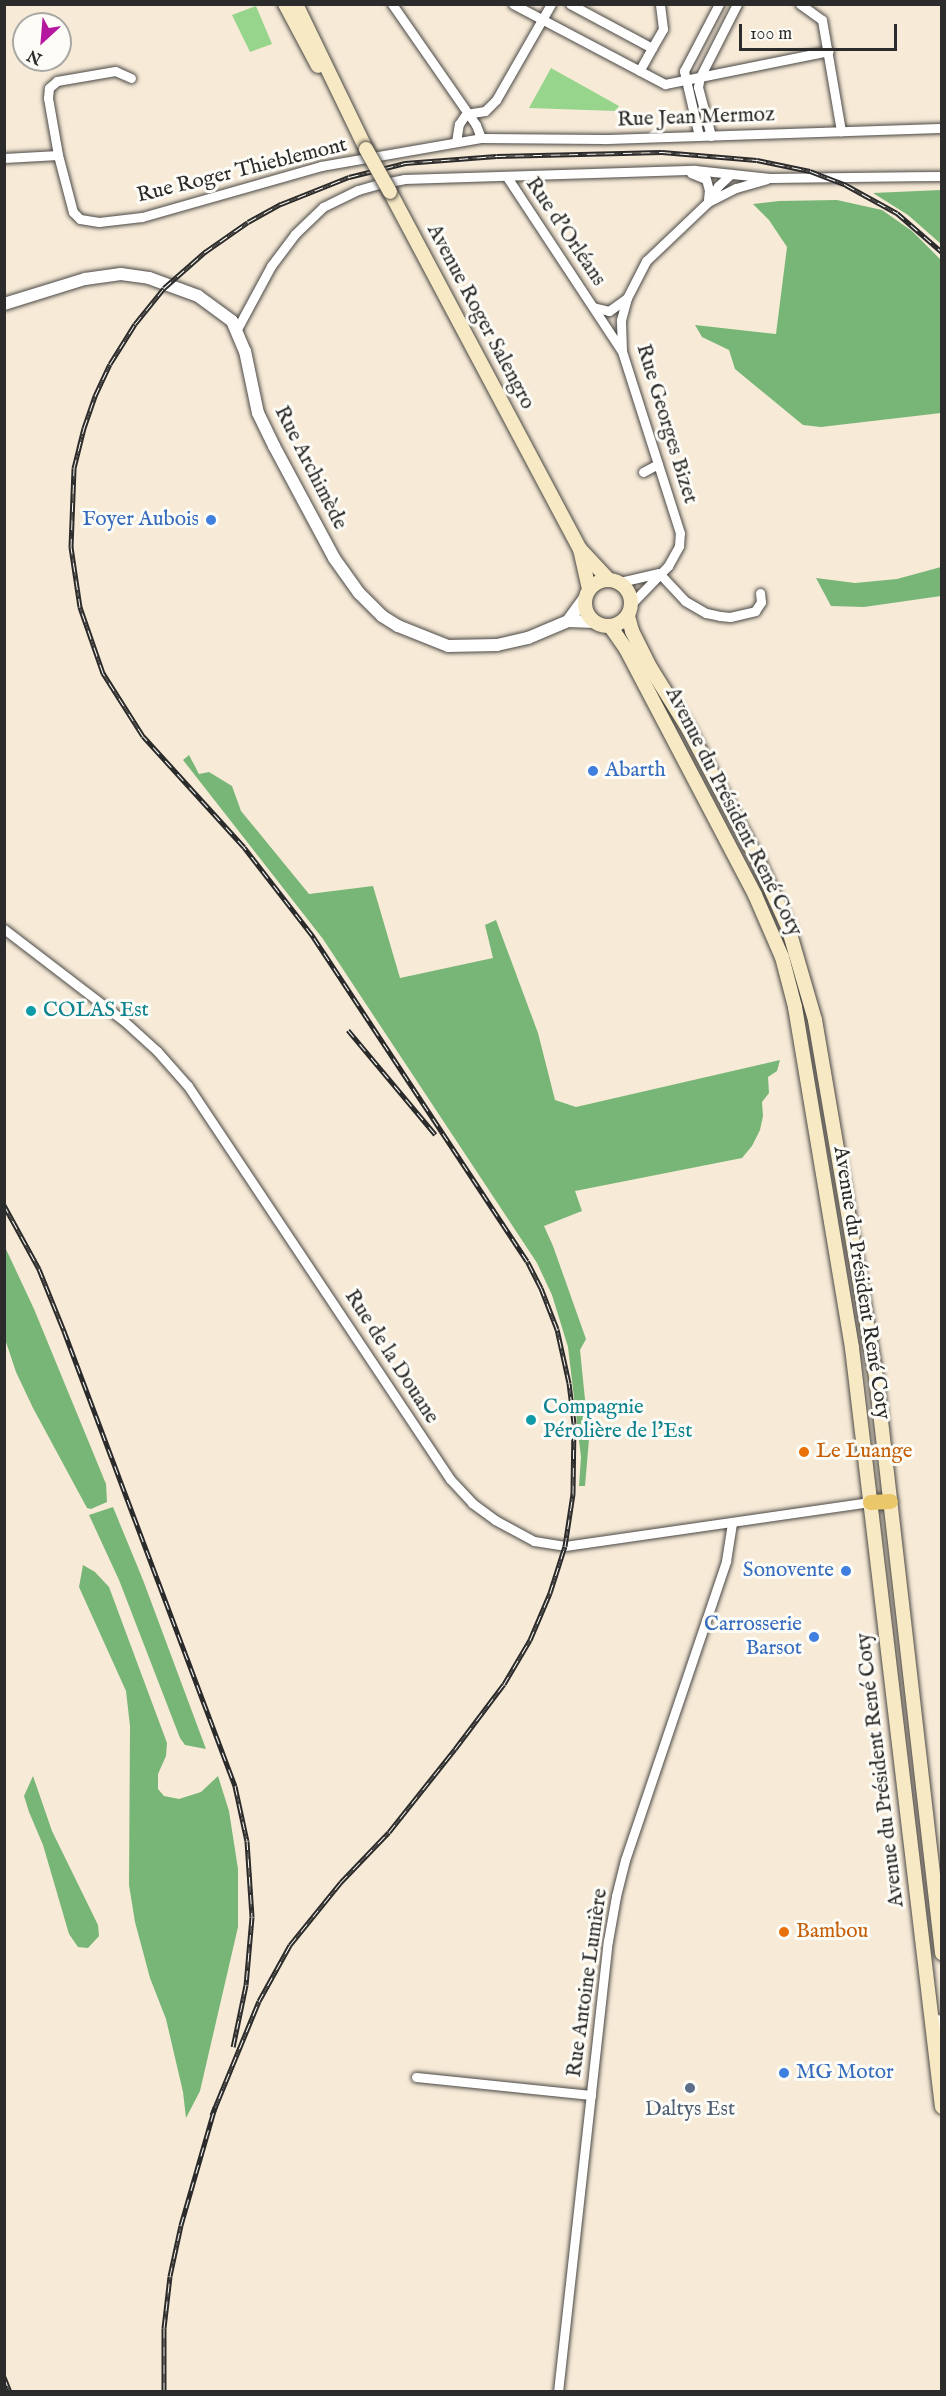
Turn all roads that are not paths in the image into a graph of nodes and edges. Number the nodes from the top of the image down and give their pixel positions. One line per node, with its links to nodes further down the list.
1 (285, 4): 18 (main road, Avenue Roger Salengro)
2 (296, 4): 18 (main road, Avenue Roger Salengro)
3 (392, 4): 19 (street)
4 (513, 4): 11 (street)
5 (551, 4): 11 (street)
6 (570, 4): 12 (street)
7 (660, 4): 12 (street)
8 (720, 4): 17 (street)
9 (801, 4): 13 (street)
10 (734, 6): 15 (street)
11 (542, 19): 14 (street); 19 (street)
12 (652, 48): 14 (street)
13 (829, 51): 15 (street); 21 (street)
14 (639, 71): 17 (street)
15 (700, 77): 17 (street); 22 (street)
16 (131, 78): 26 (street, Rue Roger Thieblemont)
17 (685, 80): 23 (street)
18 (344, 106): 41 (main road, Avenue Roger Salengro, bridge)
19 (466, 114): 24 (street); 25 (street)
20 (942, 129): 21 (street, Rue Jean Mermoz)
21 (841, 131): 22 (street, Rue Jean Mermoz)
22 (711, 135): 23 (street, Rue Jean Mermoz)
23 (699, 136): 24 (street, Rue Jean Mermoz)
24 (481, 138): 25 (street, Rue Roger Thieblemont)
25 (456, 142): 26 (street, Rue Roger Thieblemont)
26 (58, 155): 27 (street)
27 (4, 158)
28 (686, 171): 29 (street); 31 (street); 33 (street)
29 (731, 174): 32 (street, Rue Georges Bizet); 33 (street, Rue Georges Bizet)
30 (942, 176): 32 (street, Rue Georges Bizet)
31 (507, 177): 36 (street, Rue d'Orléans); 37 (street)
32 (770, 178): 33 (street, Rue Georges Bizet)
33 (708, 202): 34 (street, Rue Georges Bizet)
34 (627, 298): 36 (street, Rue d'Orléans); 38 (street, Rue Georges Bizet)
35 (4, 304): 37 (street)
36 (593, 307): 38 (street, Rue d'Orléans)
37 (237, 329): 47 (street, Rue Archimède)
38 (622, 351): 39 (street, Rue Georges Bizet)
39 (658, 464): 40 (street); 42 (street, Rue Georges Bizet)
40 (643, 472)
41 (580, 549): 43 (main road, Avenue Roger Salengro); 44 (main road, Avenue Roger Salengro)
42 (658, 573): 43 (street); 45 (street); 46 (street, Rue Georges Bizet)
43 (614, 580): 44 (main road); 46 (main road)
44 (587, 592): 47 (street); 48 (main road)
45 (759, 593)
46 (630, 609): 49 (main road); 51 (main road, Avenue du Président René Coty)
47 (568, 621): 48 (street, Rue Archimède)
48 (595, 622): 49 (main road)
49 (610, 626): 52 (main road, Avenue du Président René Coty)
50 (4, 929): 53 (street, Rue de la Douane)
51 (890, 1501): 52 (main road); 54 (main road, Avenue du Président René Coty)
52 (870, 1502): 53 (street, Rue de la Douane); 55 (main road, Avenue du Président René Coty)
53 (732, 1524): 58 (street, Rue Antoine Lumière)
54 (942, 1953)
55 (928, 1988): 56 (street, Avenue du Président René Coty); 59 (main road, Avenue du Président René Coty)
56 (942, 2040)
57 (416, 2077): 58 (street)
58 (591, 2096): 60 (street, Rue Antoine Lumière)
59 (942, 2107)
60 (558, 2391)

